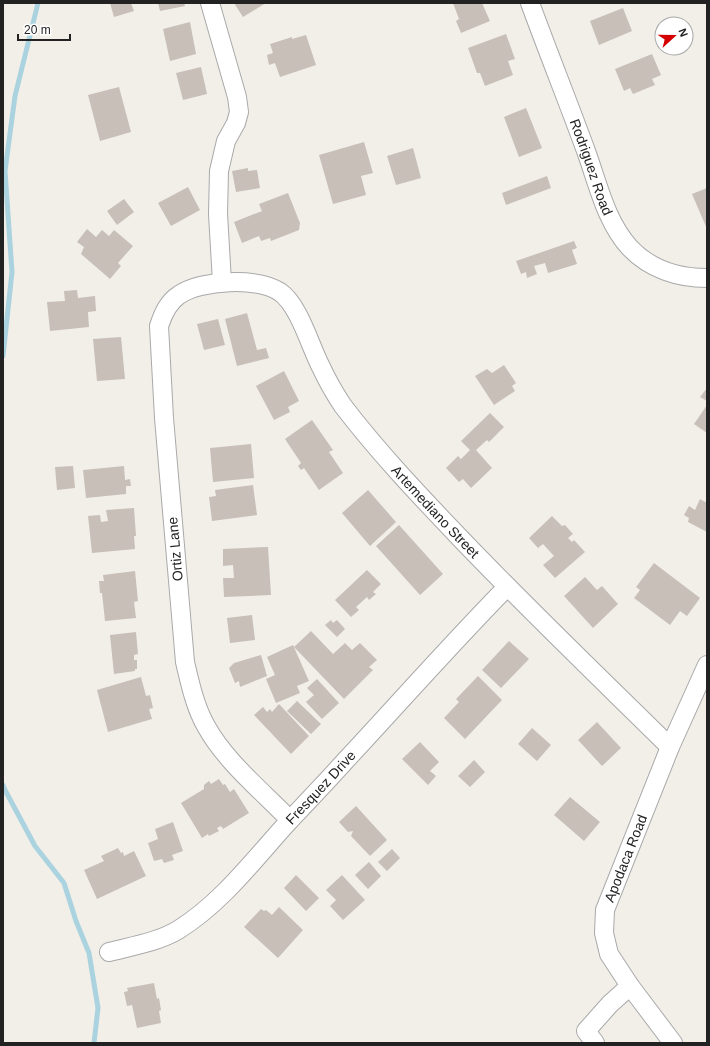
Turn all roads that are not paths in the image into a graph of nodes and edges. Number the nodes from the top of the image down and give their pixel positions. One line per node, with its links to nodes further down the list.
1 (210, 3): 4 (street)
2 (530, 3): 3 (street, Rodriguez Road)
3 (707, 278)
4 (222, 282): 5 (street, Artemediano Street); 8 (street, Ortiz Lane)
5 (507, 587): 7 (street, Artemediano Street); 8 (street, Fresquez Drive)
6 (707, 665): 7 (street, Apodaca Road)
7 (670, 747): 10 (street, Apodaca Road)
8 (290, 820): 9 (street, Fresquez Drive)
9 (109, 952)
10 (630, 986): 11 (street); 12 (street, Apodaca Road)
11 (596, 1043)
12 (673, 1043)

